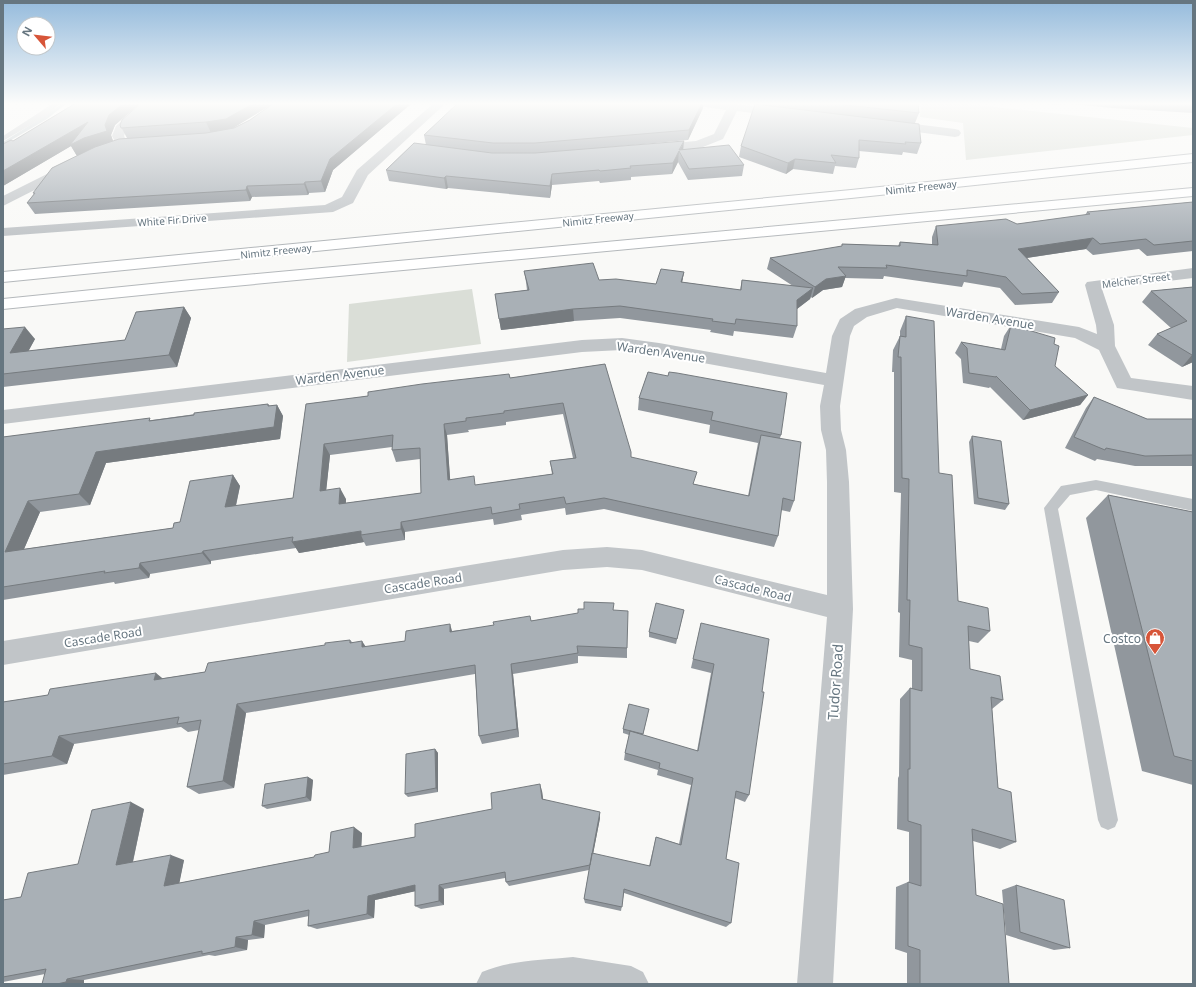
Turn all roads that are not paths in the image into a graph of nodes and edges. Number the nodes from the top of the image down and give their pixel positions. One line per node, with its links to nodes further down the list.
1 (389, 149): 6 (street, White Fir Drive)
2 (1193, 158): 8 (highway, Nimitz Freeway)
3 (76, 163): 5 (street)
4 (1193, 192): 9 (highway)
5 (3, 202)
6 (3, 232)
7 (1193, 273): 10 (street, Melcher Street)
8 (3, 277)
9 (3, 304)
10 (1106, 346): 11 (street, Warden Avenue); 12 (street)
11 (834, 381): 13 (street, Warden Avenue); 15 (street, Tudor Road)
12 (1193, 393)
13 (3, 417)
14 (1193, 505): 17 (lane)
15 (840, 609): 16 (street, Cascade Road); 20 (street, Tudor Road)
16 (3, 653)
17 (1108, 820)
18 (494, 984): 19 (street)
19 (631, 984)
20 (815, 984)

